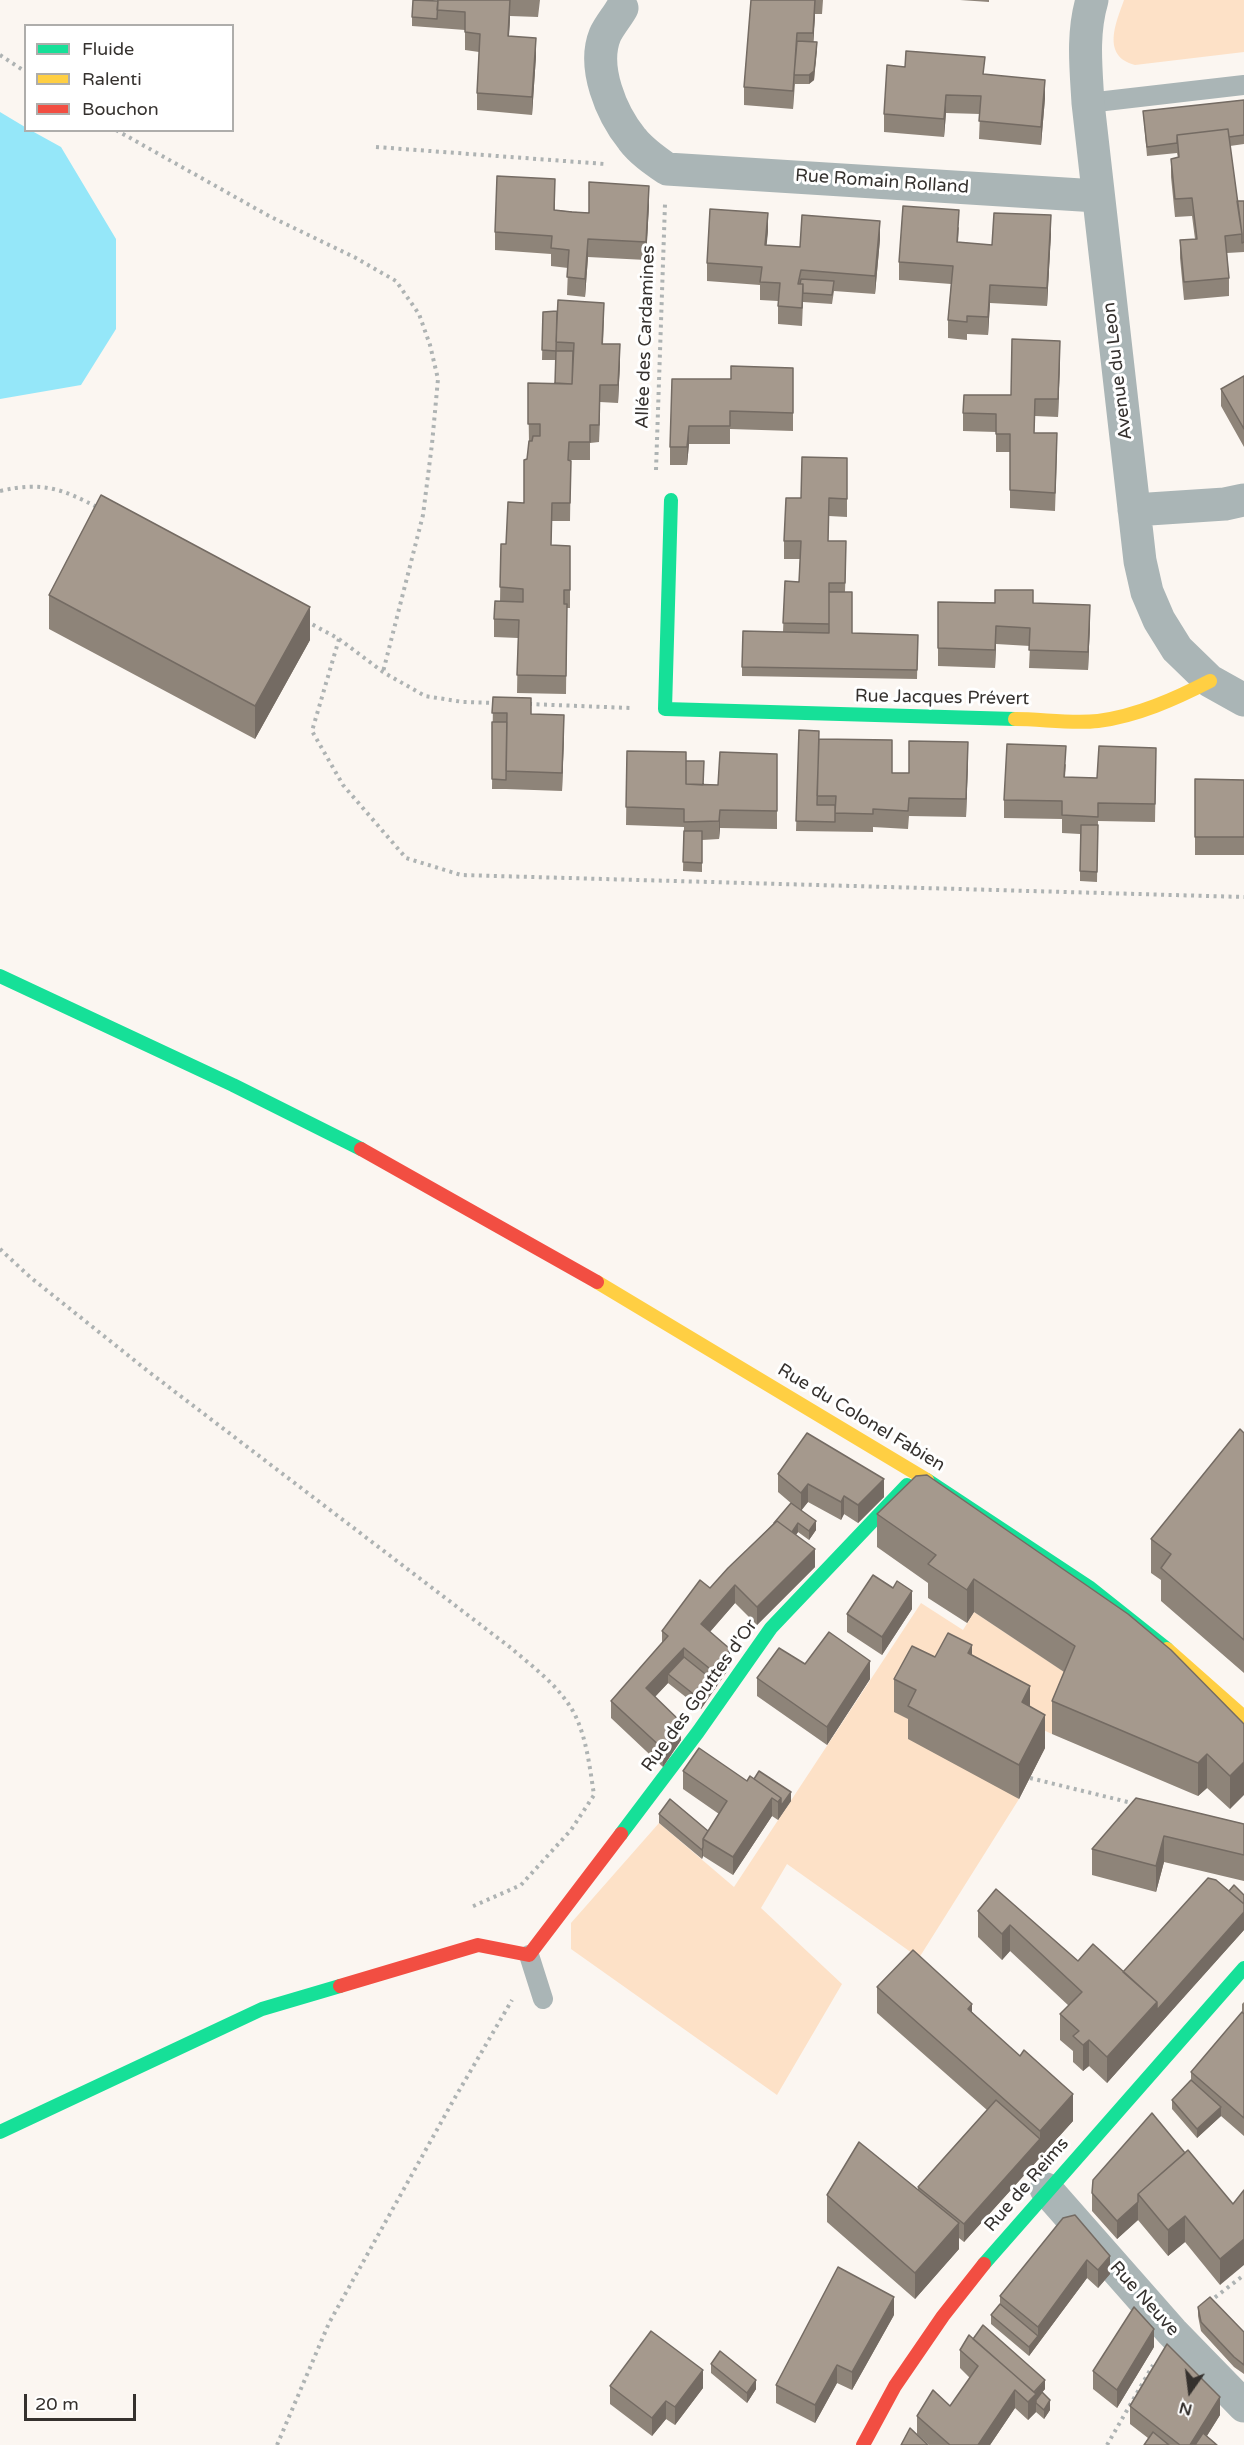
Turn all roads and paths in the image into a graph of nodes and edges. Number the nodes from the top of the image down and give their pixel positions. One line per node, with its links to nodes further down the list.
1 (1092, 0): 6 (street, Avenue du Leon)
2 (622, 8): 10 (street)
3 (0, 55): 4 (path)
4 (24, 71)
5 (1244, 85): 6 (lane)
6 (1089, 103): 11 (street, Avenue du Leon)
7 (120, 132): 19 (path)
8 (376, 147): 9 (path)
9 (609, 165)
10 (667, 169): 11 (street, Rue Romain Rolland); 13 (path, Allée des Cardamines)
11 (1097, 196): 16 (street, Avenue du Leon)
12 (0, 491): 15 (path)
13 (671, 500): 24 (street)
14 (1244, 500): 16 (street)
15 (104, 510)
16 (1134, 510): 20 (street, Avenue du Leon)
17 (298, 616): 18 (path)
18 (339, 639): 19 (path); 25 (path)
19 (383, 672): 22 (path)
20 (1210, 681): 21 (street, Avenue du Leon); 24 (street, Rue Jacques Prévert)
21 (1244, 700)
22 (499, 703)
23 (523, 704): 24 (path)
24 (665, 709)
25 (1244, 897)
26 (0, 976): 28 (street, Rue du Colonel Fabien)
27 (0, 1250): 32 (path)
28 (918, 1474): 29 (street, Rue du Colonel Fabien); 33 (street, Rue des Gouttes d'Or)
29 (1244, 1717)
30 (1030, 1778): 31 (path)
31 (1143, 1806)
32 (466, 1909)
33 (529, 1955): 35 (lane); 36 (street); 41 (path)
34 (1244, 1968): 37 (street, Rue de Reims)
35 (543, 1999)
36 (0, 2132)
37 (1046, 2189): 39 (street, Rue Neuve); 42 (street, Rue de Reims)
38 (1244, 2275): 39 (path)
39 (1172, 2332): 40 (street, Rue Neuve); 43 (path)
40 (1244, 2406)
41 (278, 2445)
42 (863, 2445)
43 (1107, 2445)

